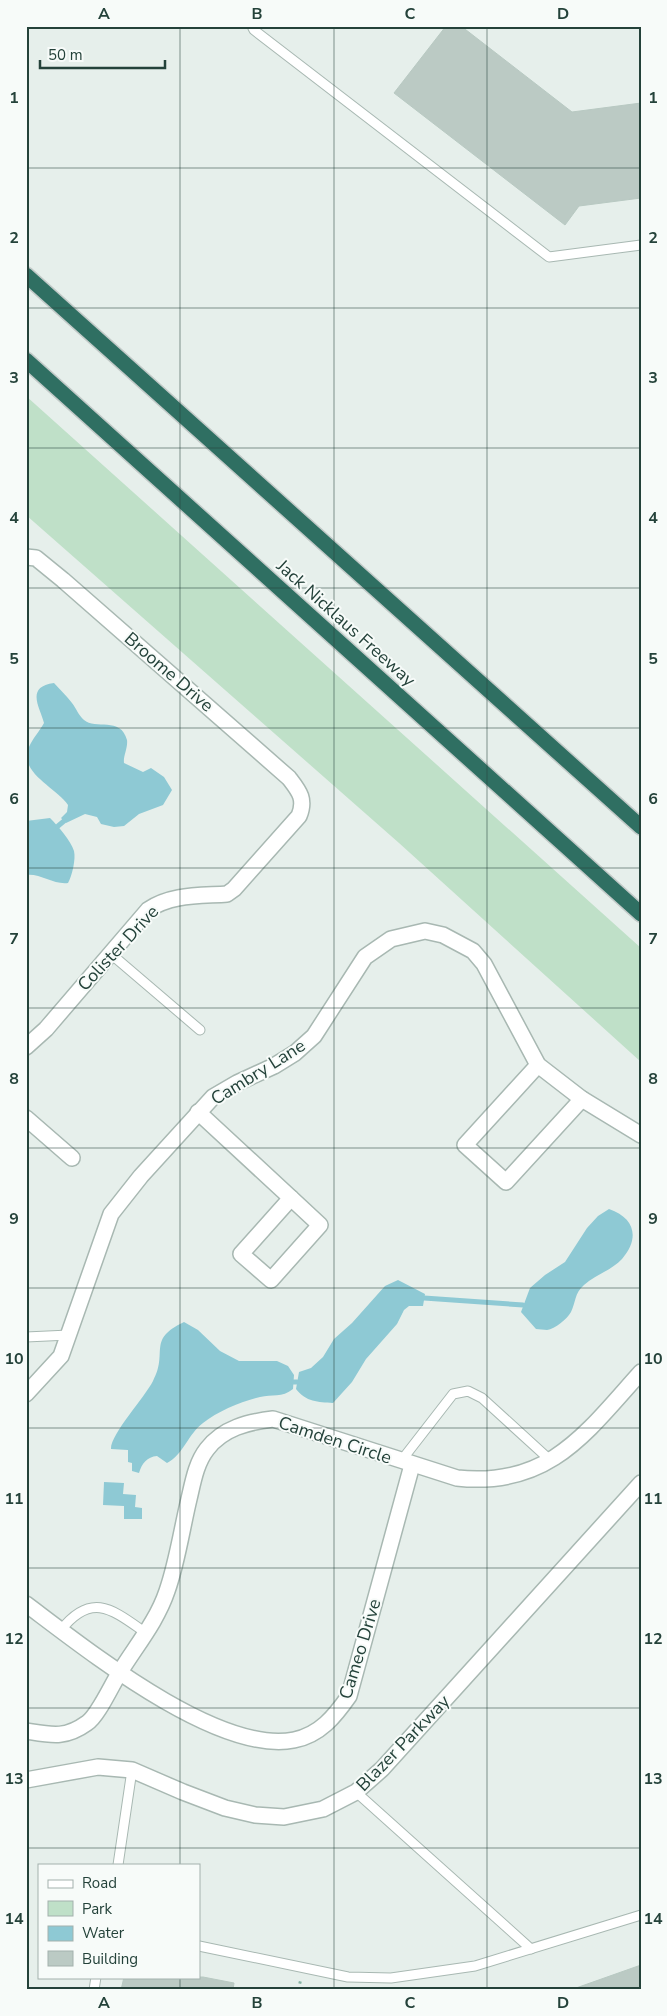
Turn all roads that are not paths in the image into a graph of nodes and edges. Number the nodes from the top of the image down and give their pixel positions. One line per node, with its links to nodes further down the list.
1 (252, 26): 2 (lane)
2 (641, 245)
3 (26, 275): 7 (highway)
4 (26, 360): 8 (highway, Jack Nicklaus Freeway)
5 (26, 556): 6 (street, Broome Drive)
6 (303, 799): 9 (street, Colister Drive)
7 (641, 827)
8 (641, 914)
9 (110, 954): 10 (lane); 11 (street, Colister Drive)
10 (200, 1030)
11 (26, 1047)
12 (538, 1065): 13 (street, Cambry Lane); 13 (street); 14 (street, Cambry Lane)
13 (582, 1100): 16 (street)
14 (198, 1112): 18 (street); 19 (street, Cambry Lane)
15 (26, 1118): 17 (street)
16 (641, 1135)
17 (72, 1158)
18 (291, 1198): 18 (street)
19 (69, 1335): 20 (lane); 22 (street, Cambry Lane)
20 (26, 1337)
21 (641, 1372): 23 (street, Camden Circle)
22 (26, 1394)
23 (550, 1460): 24 (street, Camden Circle); 24 (lane)
24 (406, 1463): 28 (street, Camden Circle); 29 (street, Cameo Drive)
25 (641, 1483): 33 (street, Blazer Parkway)
26 (26, 1604): 27 (street)
27 (61, 1630): 28 (lane); 29 (street)
28 (146, 1634): 29 (street, Camden Circle)
29 (119, 1672): 30 (street, Camden Circle)
30 (26, 1731)
31 (132, 1770): 32 (street, Blazer Parkway); 33 (street, Blazer Parkway); 34 (lane)
32 (26, 1780)
33 (356, 1792): 37 (lane)
34 (118, 1864)
35 (641, 1915): 37 (lane)
36 (200, 1946): 37 (lane)
37 (531, 1949)

